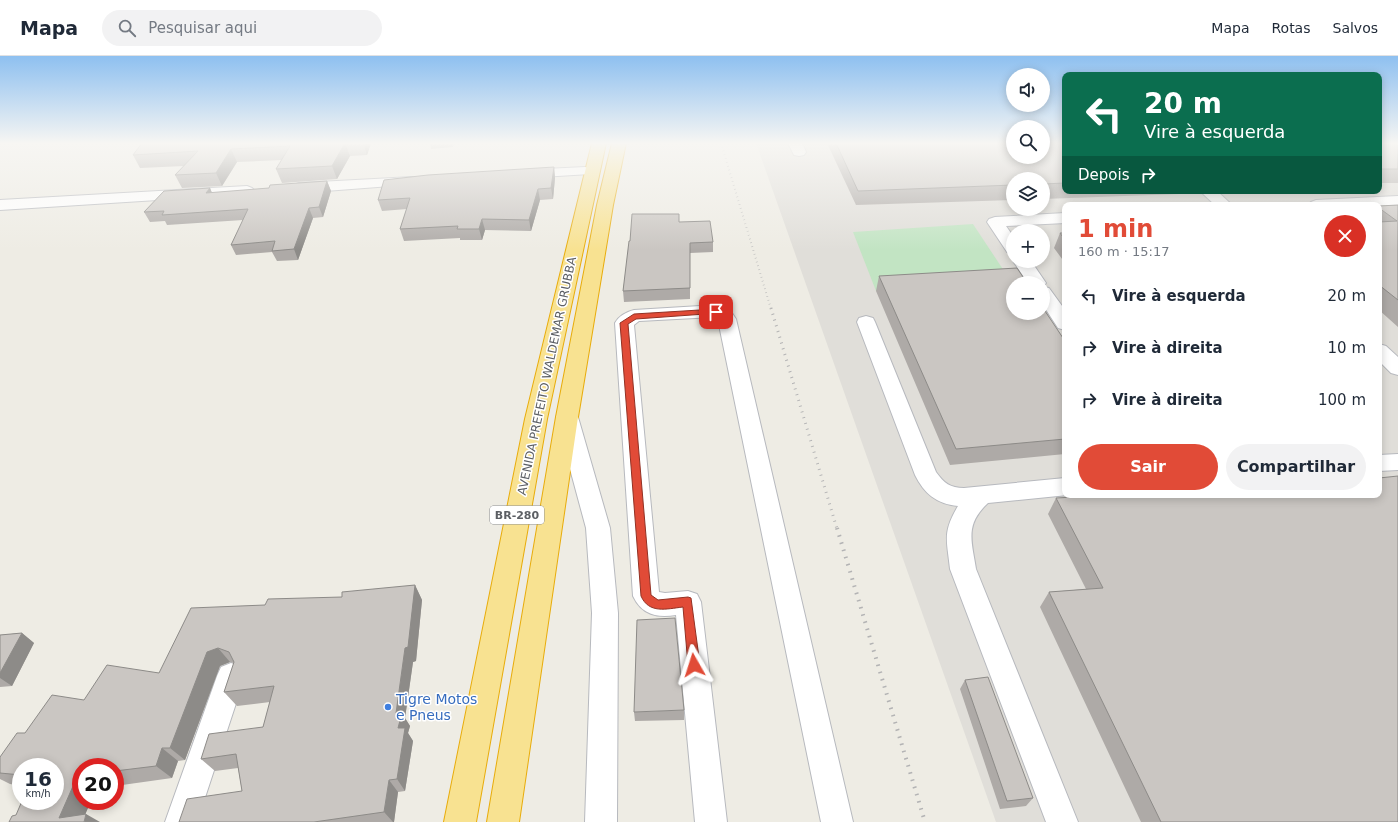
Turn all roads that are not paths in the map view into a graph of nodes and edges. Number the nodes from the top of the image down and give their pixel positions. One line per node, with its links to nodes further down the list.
1 (584, 179): 12 (highway)
2 (590, 179): 12 (highway, AVENIDA PREFEITO WALDEMAR GRUBBA / BR-280)
3 (427, 180): 5 (street)
4 (610, 181): 20 (highway, AVENIDA PREFEITO WALDEMAR GRUBBA / BR-280)
5 (285, 188)
6 (261, 190): 11 (street)
7 (1211, 194): 9 (street)
8 (1398, 201): 10 (street)
9 (1221, 202)
10 (1378, 202)
11 (0, 205)
12 (582, 210): 27 (highway, AVENIDA PREFEITO WALDEMAR GRUBBA / BR-280)
13 (1062, 218): 14 (street)
14 (1006, 238)
15 (1050, 302): 16 (street)
16 (1062, 320)
17 (866, 322): 24 (street)
18 (1382, 353): 19 (street)
19 (1398, 368)
20 (567, 417): 28 (highway, AVENIDA PREFEITO WALDEMAR GRUBBA / BR-280); 29 (street)
21 (1398, 462): 22 (street)
22 (1382, 463)
23 (1062, 487): 24 (street)
24 (982, 495): 32 (street)
25 (231, 676): 26 (street)
26 (181, 822)
27 (460, 822)
28 (503, 822)
29 (601, 822)
30 (711, 822): 31 (street)
31 (837, 822)
32 (1062, 822)

